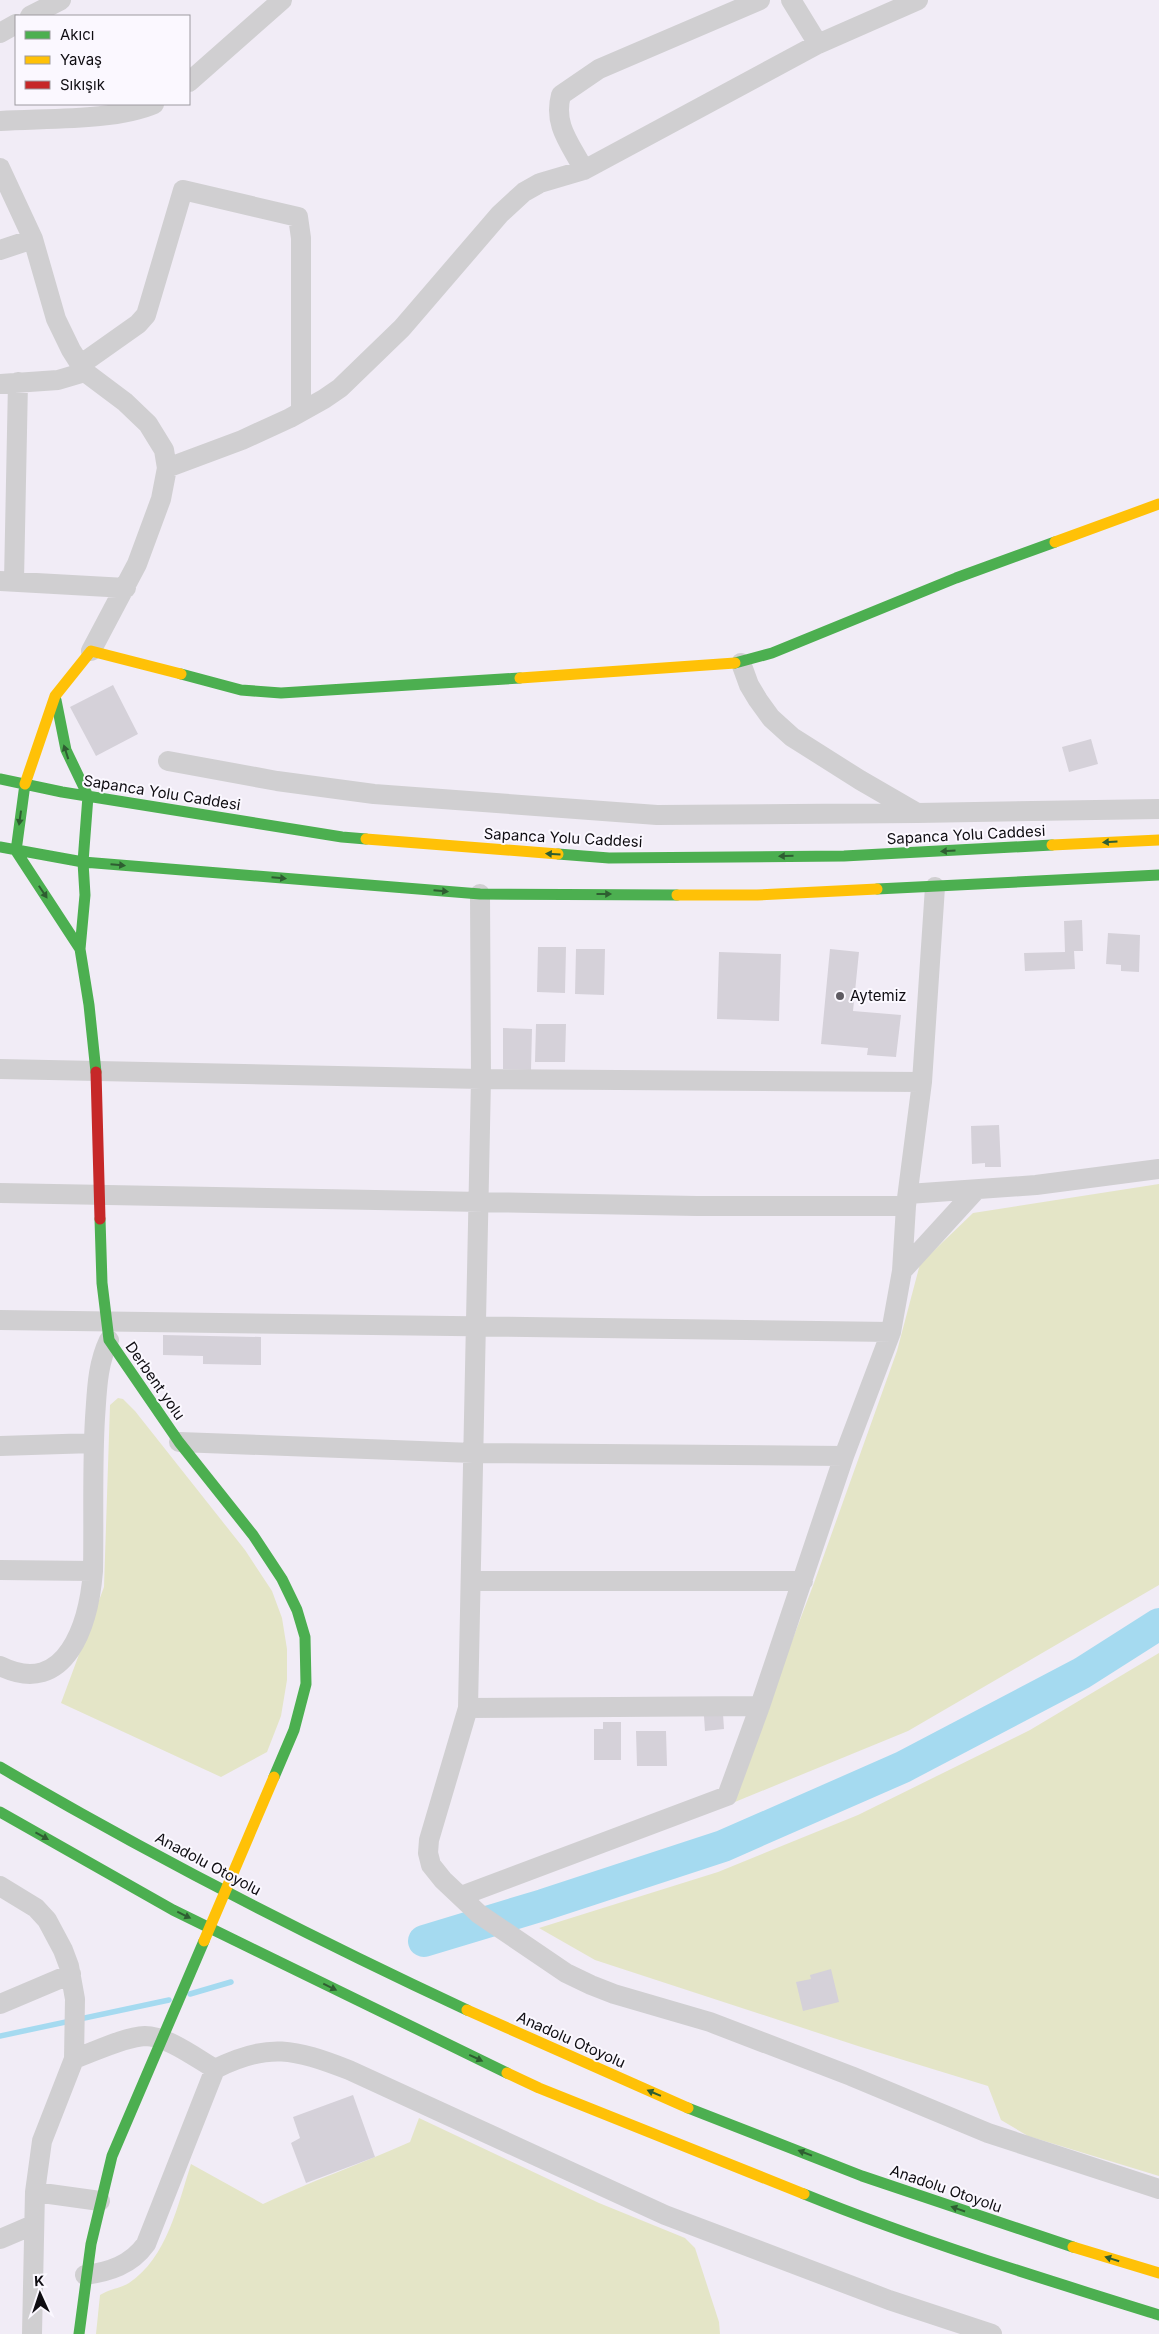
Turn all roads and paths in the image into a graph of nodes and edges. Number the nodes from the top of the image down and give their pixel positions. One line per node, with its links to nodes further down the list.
1 (61, 0): 6 (street)
2 (282, 0): 10 (street)
3 (760, 0): 14 (street)
4 (791, 0): 9 (street)
5 (918, 0): 9 (street)
6 (32, 15)
7 (15, 25): 8 (street)
8 (0, 33)
9 (818, 44): 14 (street)
10 (190, 81)
11 (150, 105): 12 (street)
12 (0, 121)
13 (0, 168): 15 (street)
14 (584, 170): 19 (street)
15 (33, 239): 16 (street); 17 (street)
16 (0, 250)
17 (82, 369): 18 (street); 19 (street); 20 (street)
18 (9, 383): 22 (street)
19 (301, 412): 20 (street)
20 (167, 468): 23 (street)
21 (1159, 504): 25 (main road)
22 (7, 581): 23 (street)
23 (126, 588): 24 (street)
24 (91, 651): 25 (main road); 26 (main road)
25 (741, 663): 32 (street)
26 (55, 696): 29 (main road); 30 (main road, one-way to 26)
27 (168, 761): 32 (street)
28 (0, 779): 29 (main road, Sapanca Yolu Caddesi)
29 (25, 784): 30 (main road, Sapanca Yolu Caddesi); 35 (main road, one-way to 35)
30 (88, 796): 33 (main road, Sapanca Yolu Caddesi, one-way to 30); 36 (main road)
31 (1159, 809): 32 (street)
32 (916, 813)
33 (1159, 840)
34 (0, 847): 35 (main road)
35 (16, 851): 36 (main road); 40 (main road, one-way to 40)
36 (83, 862): 39 (main road, one-way to 39); 40 (main road)
37 (1159, 875): 38 (main road)
38 (935, 887): 39 (main road, one-way to 38); 44 (street)
39 (480, 894): 43 (street)
40 (80, 950): 42 (main road, Derbent yolu)
41 (0, 1069): 42 (street)
42 (96, 1071): 43 (street); 48 (main road, Derbent yolu)
43 (480, 1079): 44 (street); 50 (street)
44 (922, 1082): 49 (street)
45 (1159, 1169): 46 (street)
46 (976, 1190): 49 (street); 51 (street)
47 (0, 1193): 48 (street)
48 (100, 1195): 50 (street); 54 (main road, Derbent yolu)
49 (907, 1200): 50 (street); 51 (street)
50 (478, 1202): 53 (street)
51 (902, 1270): 55 (street)
52 (0, 1320): 54 (street)
53 (476, 1328): 54 (street); 55 (street); 59 (street)
54 (108, 1331): 56 (main road, Derbent yolu); 57 (street)
55 (891, 1332): 60 (street)
56 (179, 1442): 59 (street); 78 (main road, Derbent yolu)
57 (94, 1443): 58 (street); 62 (street)
58 (0, 1446)
59 (473, 1453): 60 (street); 63 (street)
60 (844, 1456): 64 (street)
61 (0, 1570): 62 (street)
62 (93, 1571): 65 (street)
63 (471, 1581): 64 (street); 67 (street)
64 (803, 1581): 66 (street)
65 (0, 1666)
66 (760, 1706): 67 (street); 71 (street)
67 (468, 1708): 71 (street)
68 (0, 1766): 81 (main road, Anadolu Otoyolu, one-way to 68)
69 (0, 1812): 83 (main road, one-way to 83)
70 (0, 1886): 72 (street)
71 (461, 1896): 76 (street)
72 (71, 1974): 73 (street); 74 (street)
73 (0, 2004)
74 (74, 2059): 75 (street); 77 (street)
75 (215, 2069): 82 (street); 86 (street)
76 (1159, 2189)
77 (34, 2192): 78 (street); 79 (street)
78 (100, 2201): 82 (main road, Derbent yolu)
79 (33, 2225): 80 (street); 84 (street)
80 (0, 2239)
81 (1159, 2273)
82 (85, 2275): 85 (main road, Derbent yolu)
83 (1159, 2315)
84 (32, 2334)
85 (79, 2334)
86 (992, 2334)

